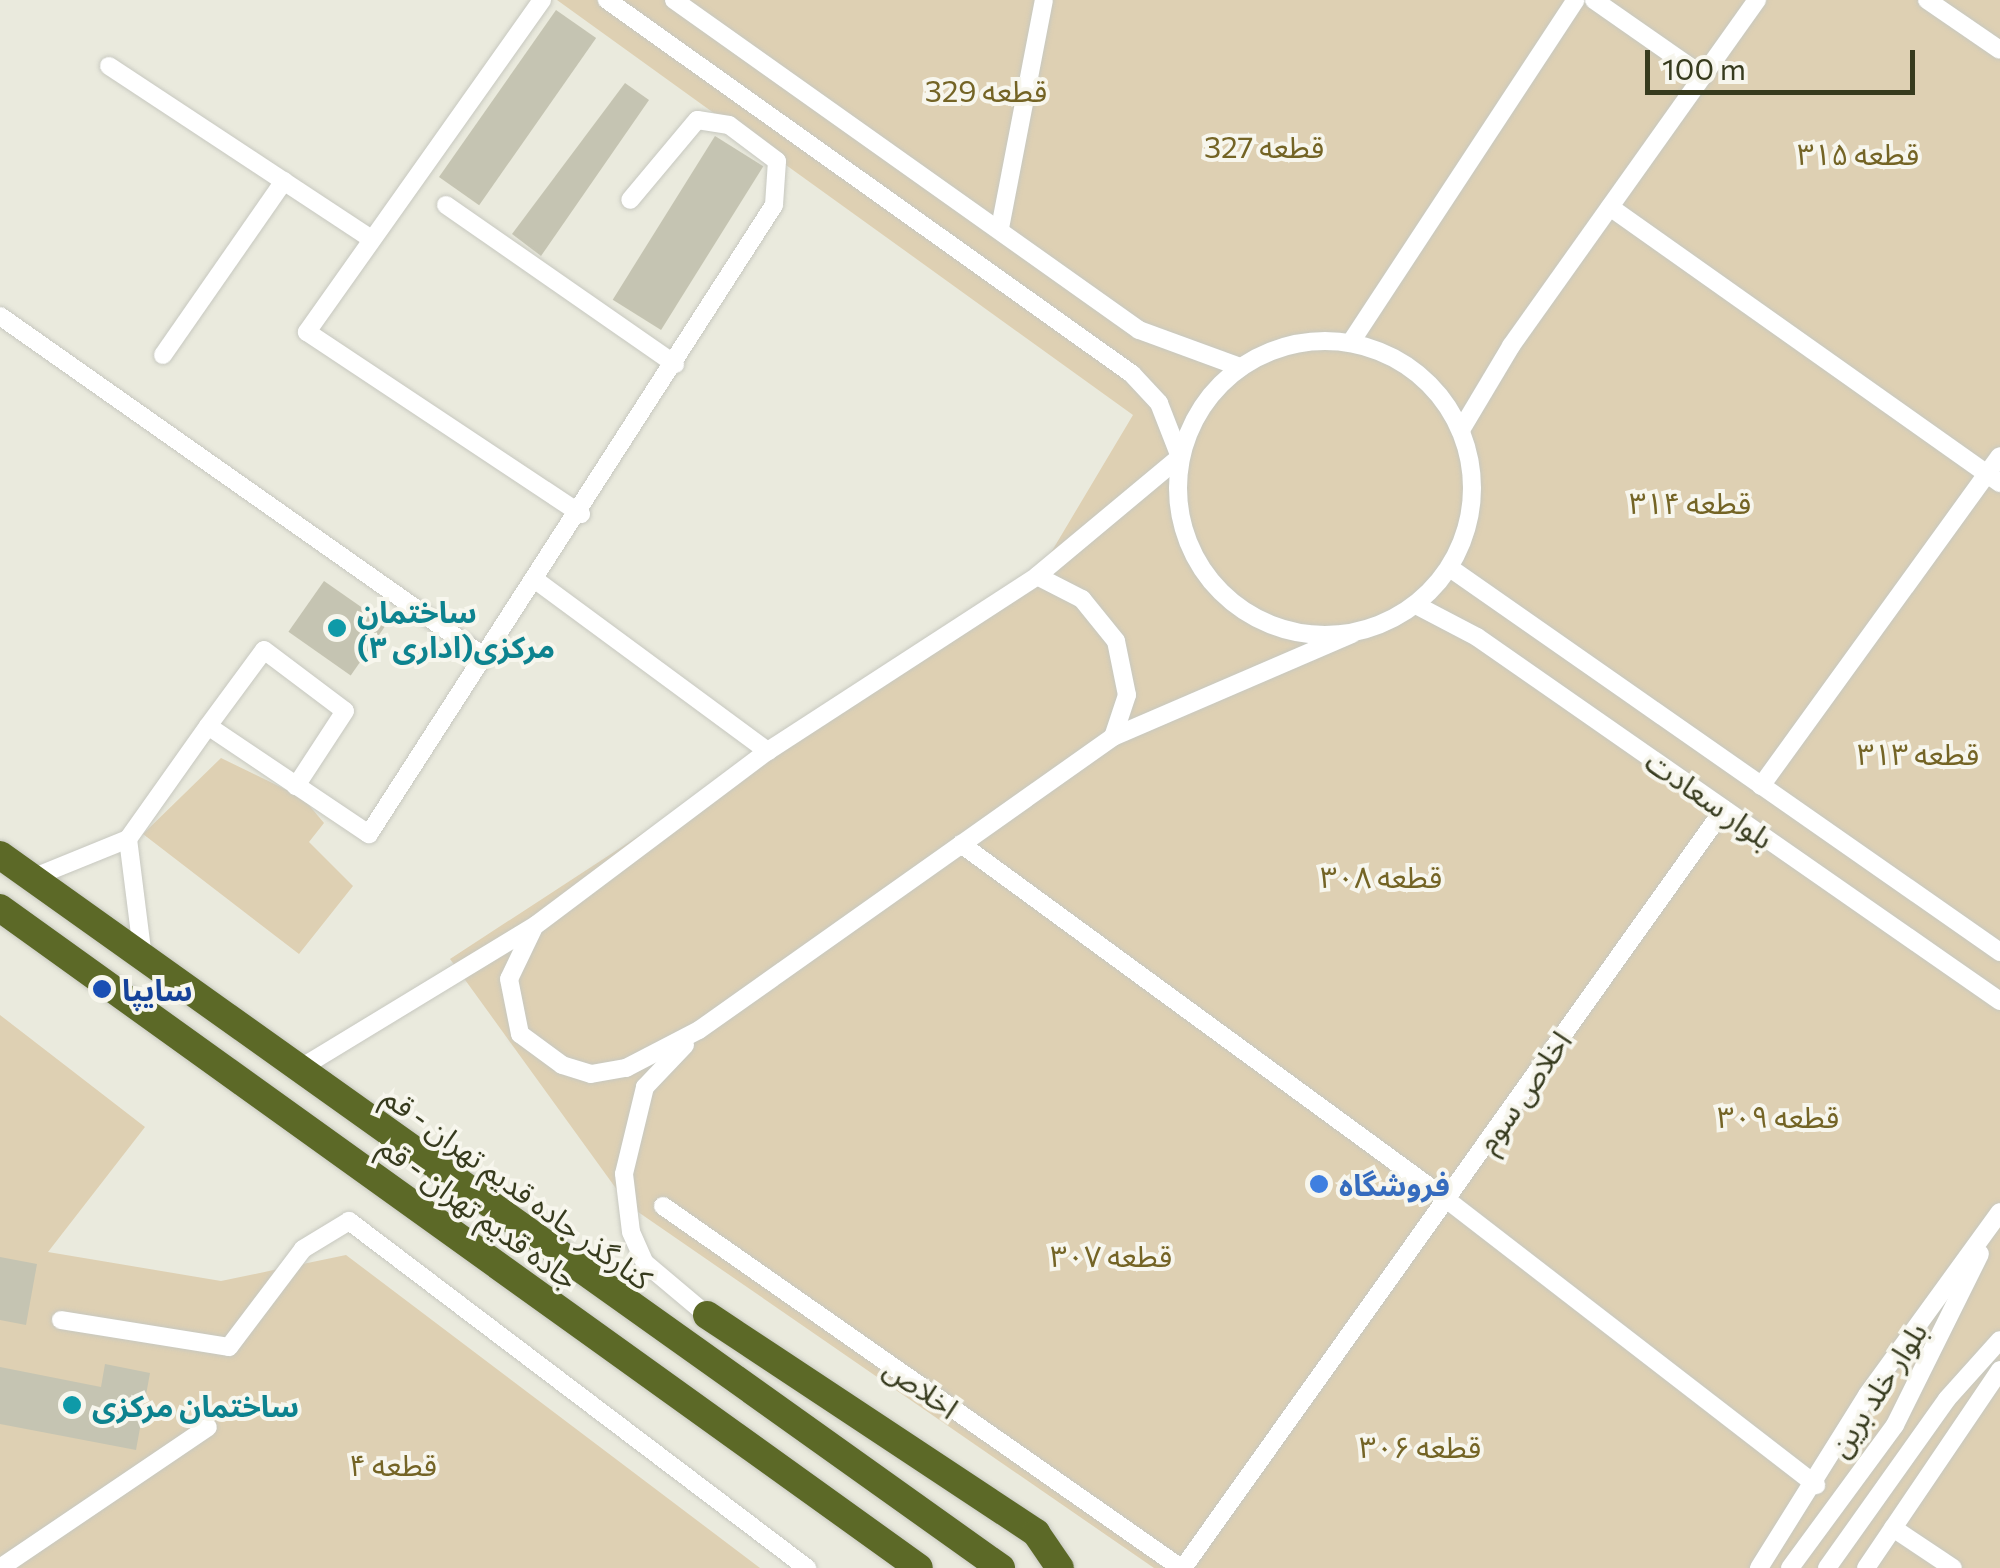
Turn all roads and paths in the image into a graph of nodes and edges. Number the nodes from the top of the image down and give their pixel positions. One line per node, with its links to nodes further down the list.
1 (542, 0): 17 (street)
2 (608, 0): 25 (street)
3 (674, 0): 16 (street)
4 (1044, 0): 16 (street)
5 (1576, 0): 19 (street)
6 (1594, 0): 11 (street)
7 (1757, 0): 11 (street)
8 (1927, 0): 9 (street)
9 (2000, 50)
10 (109, 66): 12 (street)
11 (1703, 76): 15 (street)
12 (284, 181): 17 (street); 20 (street)
13 (630, 200): 21 (street)
14 (446, 205): 21 (street)
15 (1610, 207): 23 (street); 26 (street)
16 (1000, 228): 22 (street)
17 (370, 238): 27 (street)
18 (0, 316): 33 (street)
19 (1351, 342): 22 (street); 23 (street)
20 (163, 355)
21 (676, 364): 27 (street)
22 (1240, 367): 25 (street)
23 (1461, 430): 28 (street)
24 (2000, 456): 26 (street)
25 (1180, 457): 29 (street); 32 (street)
26 (1994, 478): 38 (street)
27 (581, 514): 30 (street)
28 (1450, 568): 31 (street); 38 (street, بلوار سعادت)
29 (1037, 576): 35 (street); 36 (street)
30 (537, 581): 33 (street); 36 (street)
31 (1416, 605): 32 (street); 39 (street, بلوار سعادت)
32 (1352, 634): 35 (street)
33 (486, 658): 37 (street)
34 (208, 726): 37 (street); 37 (street); 40 (street)
35 (1113, 737): 41 (street)
36 (768, 751): 45 (street)
37 (296, 786)
38 (1762, 786): 46 (street, بلوار سعادت)
39 (1724, 809): 48 (street, بلوار سعادت); 51 (street, اخلاص سوم)
40 (128, 839): 43 (street); 47 (street)
41 (961, 844): 49 (street); 51 (street)
42 (0, 854): 43 (highway, کنارگذر جاده قدیم تهران - قم)
43 (32, 878): 47 (highway, کنارگذر جاده قدیم تهران - قم)
44 (0, 908): 63 (highway, جاده قدیم تهران - قم)
45 (536, 925): 49 (street); 50 (street)
46 (2000, 952)
47 (143, 957): 50 (highway, کنارگذر جاده قدیم تهران - قم)
48 (2000, 1001)
49 (699, 1030): 54 (street)
50 (299, 1069): 64 (highway, کنارگذر جاده قدیم تهران - قم)
51 (1446, 1198): 59 (street); 66 (street, اخلاص سوم)
52 (663, 1206): 66 (street, اخلاص)
53 (2000, 1212): 59 (street, بلوار خلد برین); 68 (street)
54 (707, 1315): 65 (highway)
55 (60, 1320): 62 (street)
56 (2000, 1340): 69 (street)
57 (2000, 1370): 60 (street)
58 (208, 1426): 61 (street)
59 (1816, 1485): 67 (street, بلوار خلد برین)
60 (1893, 1528): 70 (street); 71 (street)
61 (0, 1568)
62 (806, 1568)
63 (919, 1568)
64 (1000, 1568)
65 (1060, 1568)
66 (1182, 1568)
67 (1759, 1568)
68 (1790, 1568)
69 (1827, 1568)
70 (1866, 1568)
71 (1952, 1568)

